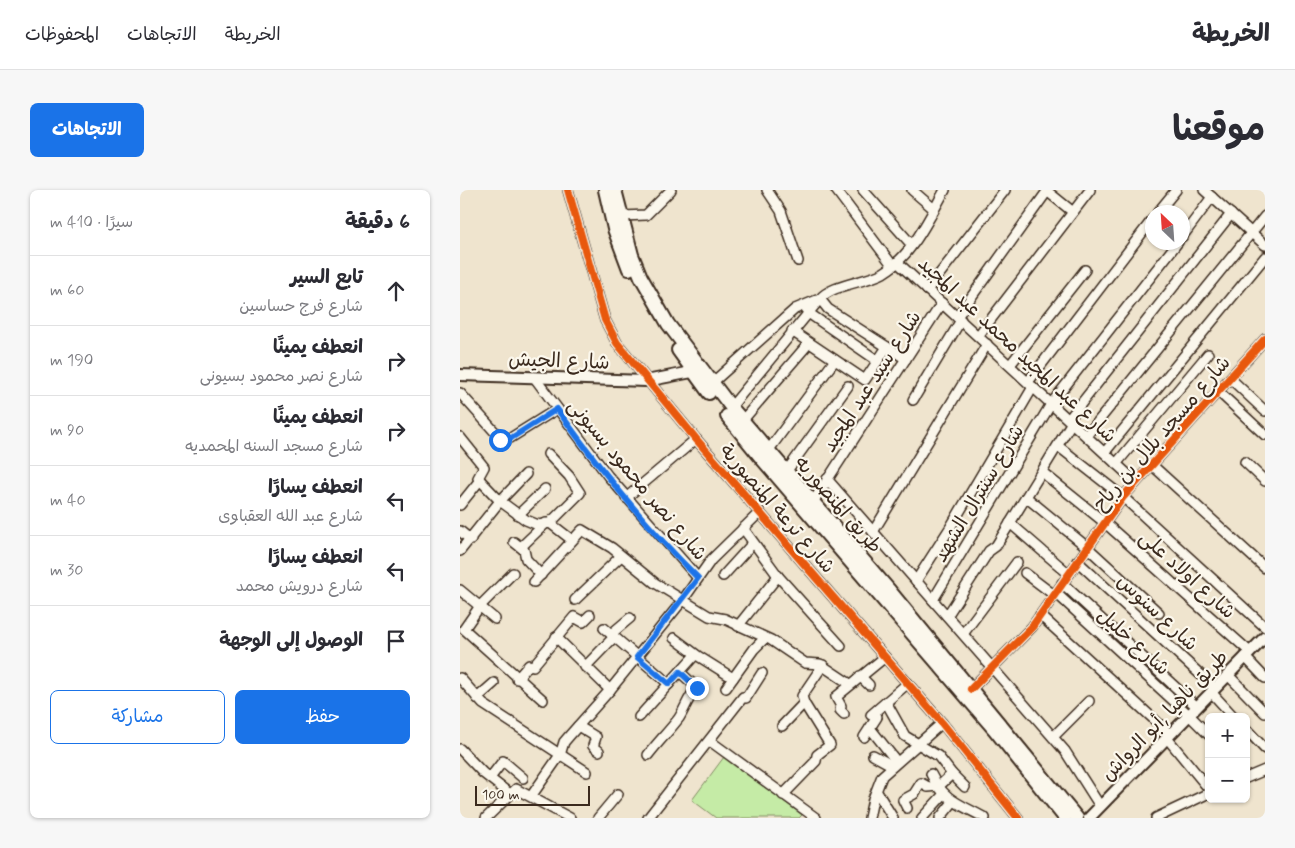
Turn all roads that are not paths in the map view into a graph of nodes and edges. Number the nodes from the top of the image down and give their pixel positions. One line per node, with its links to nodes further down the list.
1 (568, 190): 52 (street, شارع ترعة المنصورية)
2 (605, 190): 48 (main road, طريق المنصوريه)
3 (615, 190): 20 (main road, طريق المنصوريه)
4 (672, 190): 20 (street)
5 (767, 190): 29 (street)
6 (836, 190): 30 (street, شارع عبد المجيد محمد عبد المجيد)
7 (864, 190): 25 (street)
8 (912, 190): 17 (street)
9 (944, 190): 17 (street)
10 (1005, 190): 32 (street)
11 (1090, 190): 18 (street)
12 (1176, 190): 16 (street)
13 (1204, 190): 15 (street)
14 (1048, 191): 18 (street); 36 (street)
15 (1212, 198): 19 (street); 22 (street)
16 (1164, 205)
17 (934, 209): 25 (street)
18 (1073, 212): 38 (street)
19 (1231, 214): 24 (street); 63 (street)
20 (623, 216): 53 (main road, طريق المنصوريه)
21 (1265, 216): 24 (street)
22 (1190, 226)
23 (1145, 229): 54 (street)
24 (1251, 232): 26 (street); 65 (street)
25 (911, 244): 30 (street)
26 (1265, 245)
27 (1172, 250): 59 (street, شارع سنترال الشهد)
28 (1265, 257): 71 (street)
29 (798, 261)
30 (895, 264): 32 (street, شارع عبد المجيد محمد عبد المجيد); 33 (street)
31 (1085, 270): 47 (street)
32 (928, 290): 34 (street, شارع عبد المجيد محمد عبد المجيد)
33 (820, 299): 35 (street); 42 (street); 53 (street)
34 (942, 304): 36 (street, شارع عبد المجيد محمد عبد المجيد); 44 (street, شارع سيد عبد المجيد)
35 (807, 312): 37 (street); 46 (street)
36 (959, 319): 38 (street, شارع عبد المجيد محمد عبد المجيد); 58 (street)
37 (792, 331): 40 (street); 60 (street)
38 (978, 336): 41 (street, شارع عبد المجيد محمد عبد المجيد)
39 (1265, 339): 51 (street, شارع مسجد بلال بن رباح)
40 (809, 343): 45 (street); 64 (street)
41 (987, 344): 47 (street, شارع عبد المجيد محمد عبد المجيد); 97 (street)
42 (887, 347): 44 (street); 46 (street)
43 (1208, 354): 74 (street)
44 (906, 359): 80 (street, شارع سيد عبد المجيد)
45 (835, 360): 46 (street); 70 (street)
46 (878, 361)
47 (1010, 365): 54 (street, شارع عبد المجيد محمد عبد المجيد)
48 (687, 373): 52 (street, شارع الجيش); 119 (main road, طريق المنصوريه)
49 (460, 375): 50 (street, شارع الجيش)
50 (534, 376): 52 (street, شارع الجيش); 61 (street, شارع نصر محمود بسيونى)
51 (1231, 379): 57 (street, شارع مسجد بلال بن رباح); 62 (street)
52 (652, 380): 68 (street, شارع ترعة المنصورية)
53 (712, 383): 60 (main road, طريق المنصوريه)
54 (1031, 384): 59 (street, شارع عبد المجيد محمد عبد المجيد); 114 (street)
55 (848, 386): 76 (street)
56 (460, 392): 61 (street)
57 (1219, 392): 66 (street); 75 (street, شارع مسجد بلال بن رباح)
58 (913, 400)
59 (1051, 404): 63 (street, شارع عبد المجيد محمد عبد المجيد); 122 (street, شارع سنترال الشهد)
60 (731, 407): 64 (main road, طريق المنصوريه)
61 (557, 409): 86 (street, شارع نصر محمود بسيونى)
62 (1265, 411)
63 (1071, 420): 65 (street, شارع عبد المجيد محمد عبد المجيد); 69 (street)
64 (742, 421): 70 (main road, طريق المنصوريه)
65 (1087, 435): 71 (street, شارع عبد المجيد محمد عبد المجيد)
66 (1265, 435)
67 (460, 438): 79 (street)
68 (696, 439): 86 (street); 90 (street, شارع ترعة المنصورية)
69 (1058, 446): 77 (street); 85 (street)
70 (768, 451): 76 (main road, طريق المنصوريه)
71 (1105, 452): 74 (street, شارع عبد المجيد محمد عبد المجيد)
72 (548, 454): 93 (street)
73 (1245, 462): 81 (street)
74 (1116, 464): 82 (street, شارع عبد المجيد محمد عبد المجيد)
75 (1152, 465): 82 (street, شارع مسجد بلال بن رباح); 106 (street)
76 (786, 472): 88 (main road, طريق المنصوريه)
77 (1042, 472): 84 (street); 92 (street, شارع اولاد على)
78 (526, 474): 87 (street)
79 (480, 480): 87 (street); 89 (street)
80 (827, 480): 88 (street, شارع سيد عبد المجيد); 97 (street)
81 (1265, 481)
82 (1136, 482): 85 (street, شارع مسجد بلال بن رباح)
83 (545, 489): 91 (street)
84 (1026, 497): 94 (street); 101 (street)
85 (1124, 497): 92 (street, شارع مسجد بلال بن رباح); 131 (street)
86 (626, 498): 113 (street, شارع نصر محمود بسيونى)
87 (500, 501): 91 (street); 98 (street)
88 (812, 502): 119 (main road, طريق المنصوريه)
89 (460, 505)
90 (760, 512): 95 (street); 142 (street, شارع ترعة المنصورية)
91 (518, 515): 93 (street)
92 (1104, 522): 101 (street, شارع مسجد بلال بن رباح); 139 (street, شارع اولاد على)
93 (548, 523): 99 (street); 110 (street)
94 (1010, 523): 109 (street); 126 (street)
95 (744, 528): 100 (street); 113 (street)
96 (460, 531): 98 (street)
97 (873, 532): 114 (street)
98 (471, 540): 102 (street)
99 (572, 540): 103 (street); 110 (street)
100 (753, 543): 111 (street); 112 (street)
101 (1087, 547): 104 (street, شارع مسجد بلال بن رباح); 124 (street)
102 (460, 551)
103 (621, 556): 120 (street); 121 (street)
104 (1077, 561): 109 (street, شارع مسجد بلال بن رباح); 162 (street, شارع سنوس)
105 (1017, 562): 133 (street)
106 (1265, 568)
107 (513, 573): 123 (street)
108 (1025, 573): 118 (street, شارع خليل)
109 (1069, 574): 116 (street, شارع مسجد بلال بن رباح)
110 (541, 575): 115 (street)
111 (723, 576)
112 (778, 576): 130 (street); 138 (street)
113 (698, 578): 121 (street)
114 (916, 581): 122 (street)
115 (534, 582)
116 (1062, 583): 118 (street, شارع مسجد بلال بن رباح); 168 (street)
117 (460, 590): 123 (street)
118 (1055, 594): 127 (street, شارع مسجد بلال بن رباح); 168 (street, شارع خليل)
119 (886, 595): 160 (main road, طريق المنصوريه); 221 (main road, طريق المنصوريه)
120 (575, 600)
121 (683, 600): 130 (street); 141 (street)
122 (933, 600): 126 (street)
123 (480, 606): 129 (street); 153 (street)
124 (1159, 613)
125 (590, 615): 134 (street)
126 (947, 616): 133 (street)
127 (1040, 616): 145 (street, شارع مسجد بلال بن رباح); 179 (street)
128 (630, 618): 132 (street)
129 (494, 619)
130 (738, 626): 136 (street)
131 (1265, 628)
132 (610, 633): 141 (street); 144 (street)
133 (962, 634): 145 (street)
134 (556, 637): 144 (street); 153 (street)
135 (674, 638): 140 (street)
136 (765, 638): 143 (street); 151 (street)
137 (1264, 640): 139 (street, طريق ناهيا ,أبو الرواش)
138 (841, 646)
139 (1248, 654): 148 (street, طريق ناهيا ,أبو الرواش); 152 (street, شارع اولاد على)
140 (695, 655): 146 (street); 151 (street)
141 (637, 657): 156 (street); 161 (street)
142 (886, 657): 149 (street); 155 (street, شارع ترعة المنصورية)
143 (823, 665): 157 (street); 167 (street)
144 (585, 667): 161 (street)
145 (993, 668): 160 (street, شارع مسجد بلال بن رباح); 181 (street)
146 (680, 672): 156 (street); 188 (street)
147 (762, 673): 182 (street)
148 (1228, 675): 162 (street, طريق ناهيا ,أبو الرواش); 170 (street)
149 (860, 676): 157 (street); 158 (street)
150 (460, 678): 163 (street)
151 (733, 678): 159 (street)
152 (1265, 678)
153 (517, 679): 164 (street)
154 (494, 683): 163 (street)
155 (908, 683): 165 (street); 173 (street, شارع ترعة المنصورية)
156 (669, 684): 172 (street)
157 (850, 684): 171 (street)
158 (869, 685)
159 (726, 688)
160 (972, 689): 222 (main road, طريق المنصوريه)
161 (610, 690): 174 (street)
162 (1213, 690): 168 (street, طريق ناهيا ,أبو الرواش); 169 (street, شارع سنوس)
163 (477, 698): 187 (street)
164 (543, 700)
165 (886, 702): 176 (street); 183 (street)
166 (1089, 702): 181 (street)
167 (804, 703): 175 (street); 205 (street)
168 (1193, 711): 177 (street); 179 (street, طريق ناهيا ,أبو الرواش)
169 (1231, 713)
170 (1265, 713)
171 (844, 714)
172 (639, 717)
173 (942, 723): 183 (street); 220 (street, شارع ترعة المنصورية)
174 (578, 726): 186 (street); 187 (street)
175 (782, 726)
176 (870, 728): 180 (street); 190 (street)
177 (1205, 729)
178 (1250, 733): 185 (street)
179 (1169, 736): 198 (street); 208 (street, طريق ناهيا ,أبو الرواش)
180 (864, 737)
181 (1053, 737): 208 (street)
182 (710, 741): 205 (street); 213 (street)
183 (918, 744): 190 (street); 194 (street)
184 (460, 749): 196 (street)
185 (1265, 749)
186 (599, 751)
187 (560, 753): 192 (street); 204 (street)
188 (648, 755)
189 (873, 755): 190 (street)
190 (895, 764): 202 (street)
191 (1265, 770): 195 (street)
192 (587, 772)
193 (931, 774): 200 (street)
194 (952, 774): 199 (street); 200 (street)
195 (1250, 776)
196 (490, 778): 197 (street); 201 (street)
197 (523, 778)
198 (1205, 784)
199 (965, 787)
200 (941, 790): 207 (street); 209 (street); 217 (street)
201 (512, 792): 204 (street); 210 (street)
202 (877, 792): 215 (street); 216 (street)
203 (618, 794): 212 (street)
204 (532, 795): 211 (street)
205 (783, 795): 214 (street)
206 (1205, 795): 224 (street)
207 (953, 802): 218 (street); 219 (street)
208 (1100, 806): 223 (street, طريق ناهيا ,أبو الرواش)
209 (906, 808)
210 (486, 818)
211 (570, 818)
212 (598, 818)
213 (648, 818)
214 (816, 818)
215 (869, 818)
216 (893, 818)
217 (922, 818)
218 (940, 818)
219 (985, 818)
220 (1018, 818)
221 (1066, 818)
222 (1077, 818)
223 (1089, 818)
224 (1156, 818)

